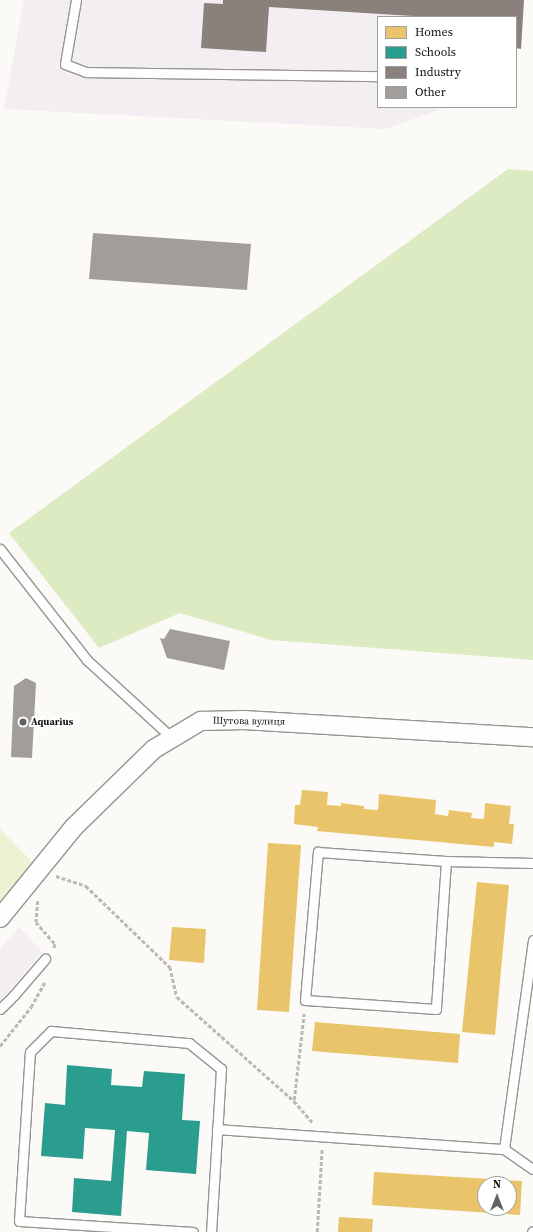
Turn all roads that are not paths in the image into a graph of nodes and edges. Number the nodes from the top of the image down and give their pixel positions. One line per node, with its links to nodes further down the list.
1 (76, 0): 2 (lane)
2 (377, 76)
3 (0, 549): 5 (lane)
4 (533, 737): 5 (street, Шутова вулиця)
5 (172, 738): 8 (street, Шутова вулиця)
6 (446, 861): 6 (lane); 7 (lane)
7 (533, 863)
8 (0, 918)
9 (533, 940): 13 (lane)
10 (45, 959): 11 (lane)
11 (0, 1009)
12 (217, 1129): 13 (lane); 15 (lane); 16 (lane)
13 (504, 1148): 14 (lane)
14 (533, 1169)
15 (193, 1232)
16 (211, 1232)

